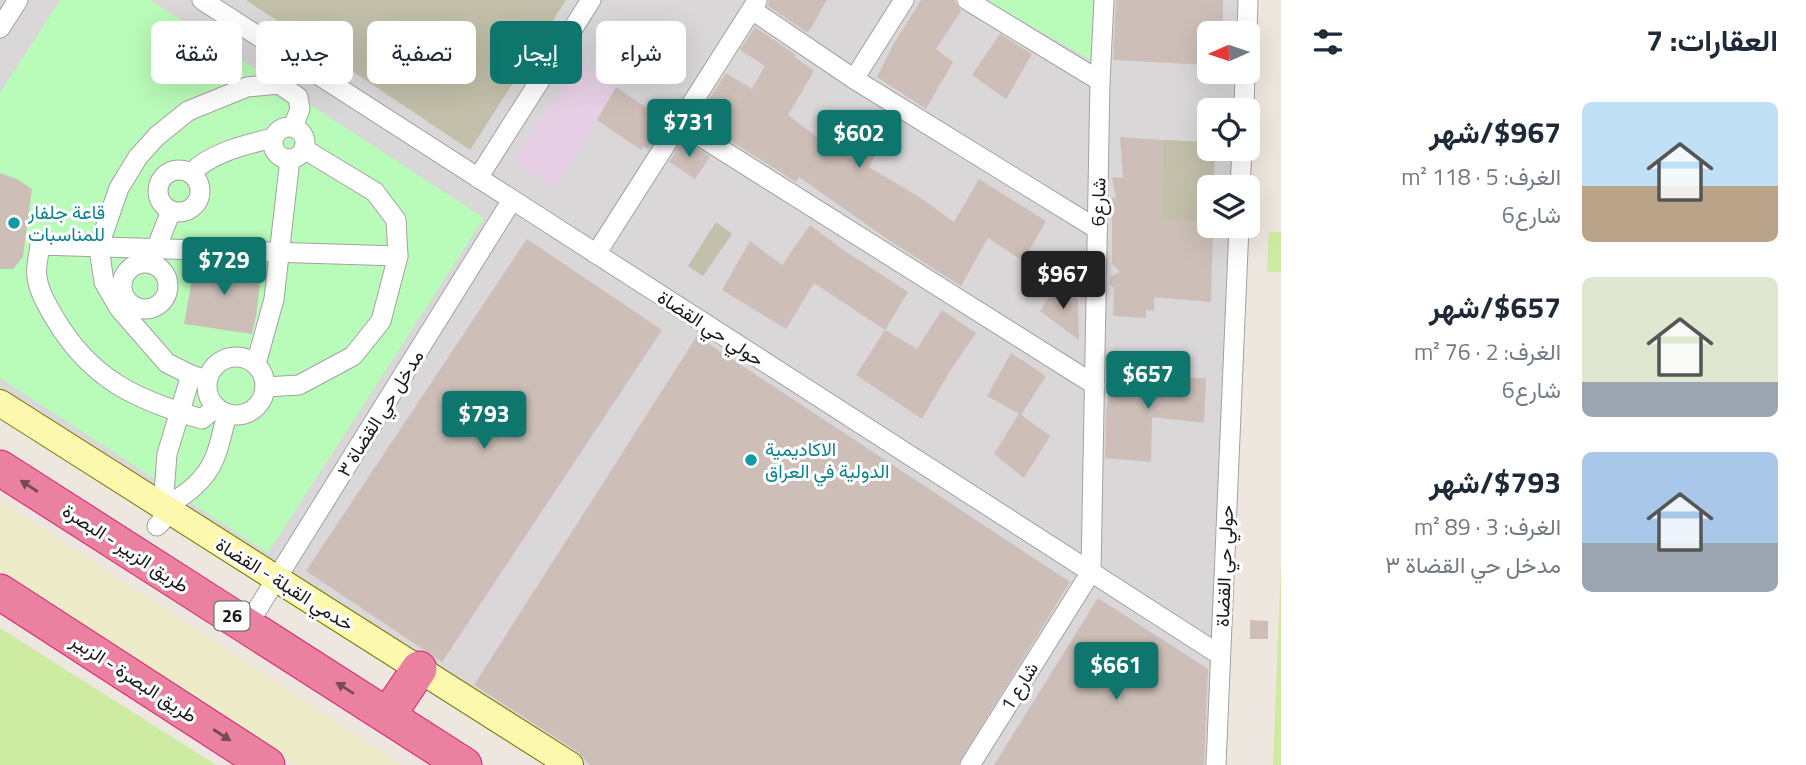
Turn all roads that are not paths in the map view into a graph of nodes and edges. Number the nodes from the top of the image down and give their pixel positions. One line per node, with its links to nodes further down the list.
1 (18, 0): 10 (street)
2 (202, 0): 18 (street, حولي حي القضاة)
3 (591, 0): 18 (street)
4 (904, 0): 11 (street)
5 (967, 0): 12 (street)
6 (1104, 0): 12 (street, شارع6)
7 (1248, 0): 9 (street)
8 (755, 5): 11 (street); 13 (street)
9 (1247, 21)
10 (0, 27)
11 (853, 79): 21 (street)
12 (1100, 81): 21 (street, شارع6)
13 (679, 123): 25 (street); 30 (street)
14 (293, 127): 15 (street); 16 (street); 23 (street)
15 (273, 138): 16 (street); 17 (street)
16 (297, 154): 24 (street); 27 (street)
17 (191, 173): 20 (street); 20 (street)
18 (478, 178): 19 (street, حولي حي القضاة)
19 (512, 200): 25 (street, حولي حي القضاة); 38 (street, مدخل حي القضاة ٣)
20 (171, 211): 26 (street)
21 (1097, 229): 30 (street, شارع6)
22 (1238, 238): 41 (street, حولي حي القضاة)
23 (101, 247): 26 (street); 29 (street); 34 (street)
24 (279, 252): 26 (street); 27 (street); 28 (street)
25 (596, 254): 37 (street, حولي حي القضاة)
26 (153, 256)
27 (398, 256): 31 (street)
28 (256, 364): 29 (street); 31 (street)
29 (199, 377): 33 (street); 34 (street)
30 (1095, 384): 37 (street, شارع6)
31 (265, 387): 33 (street)
32 (0, 403): 36 (street, خدمي القبلة - القضاة)
33 (222, 410): 34 (street); 36 (street)
34 (179, 412): 36 (street)
35 (0, 468): 40 (highway, طريق الزبير - البصرة / 26, one-way to 35)
36 (160, 516): 38 (street, خدمي القبلة - القضاة)
37 (1091, 572): 41 (street, حولي حي القضاة); 47 (street, شارع 1)
38 (277, 579): 40 (street, مدخل حي القضاة ٣); 42 (street, خدمي القبلة - القضاة)
39 (0, 592): 44 (highway, طريق البصرة - الزبير, one-way to 44)
40 (247, 626): 43 (highway, طريق الزبير - البصرة / 26, one-way to 40)
41 (1220, 655): 48 (street, حولي حي القضاة)
42 (419, 669): 43 (highway); 46 (street, خدمي القبلة - القضاة)
43 (388, 716): 45 (highway, طريق الزبير - البصرة / 26)
44 (267, 765)
45 (464, 765)
46 (570, 765)
47 (970, 765)
48 (1216, 765)

